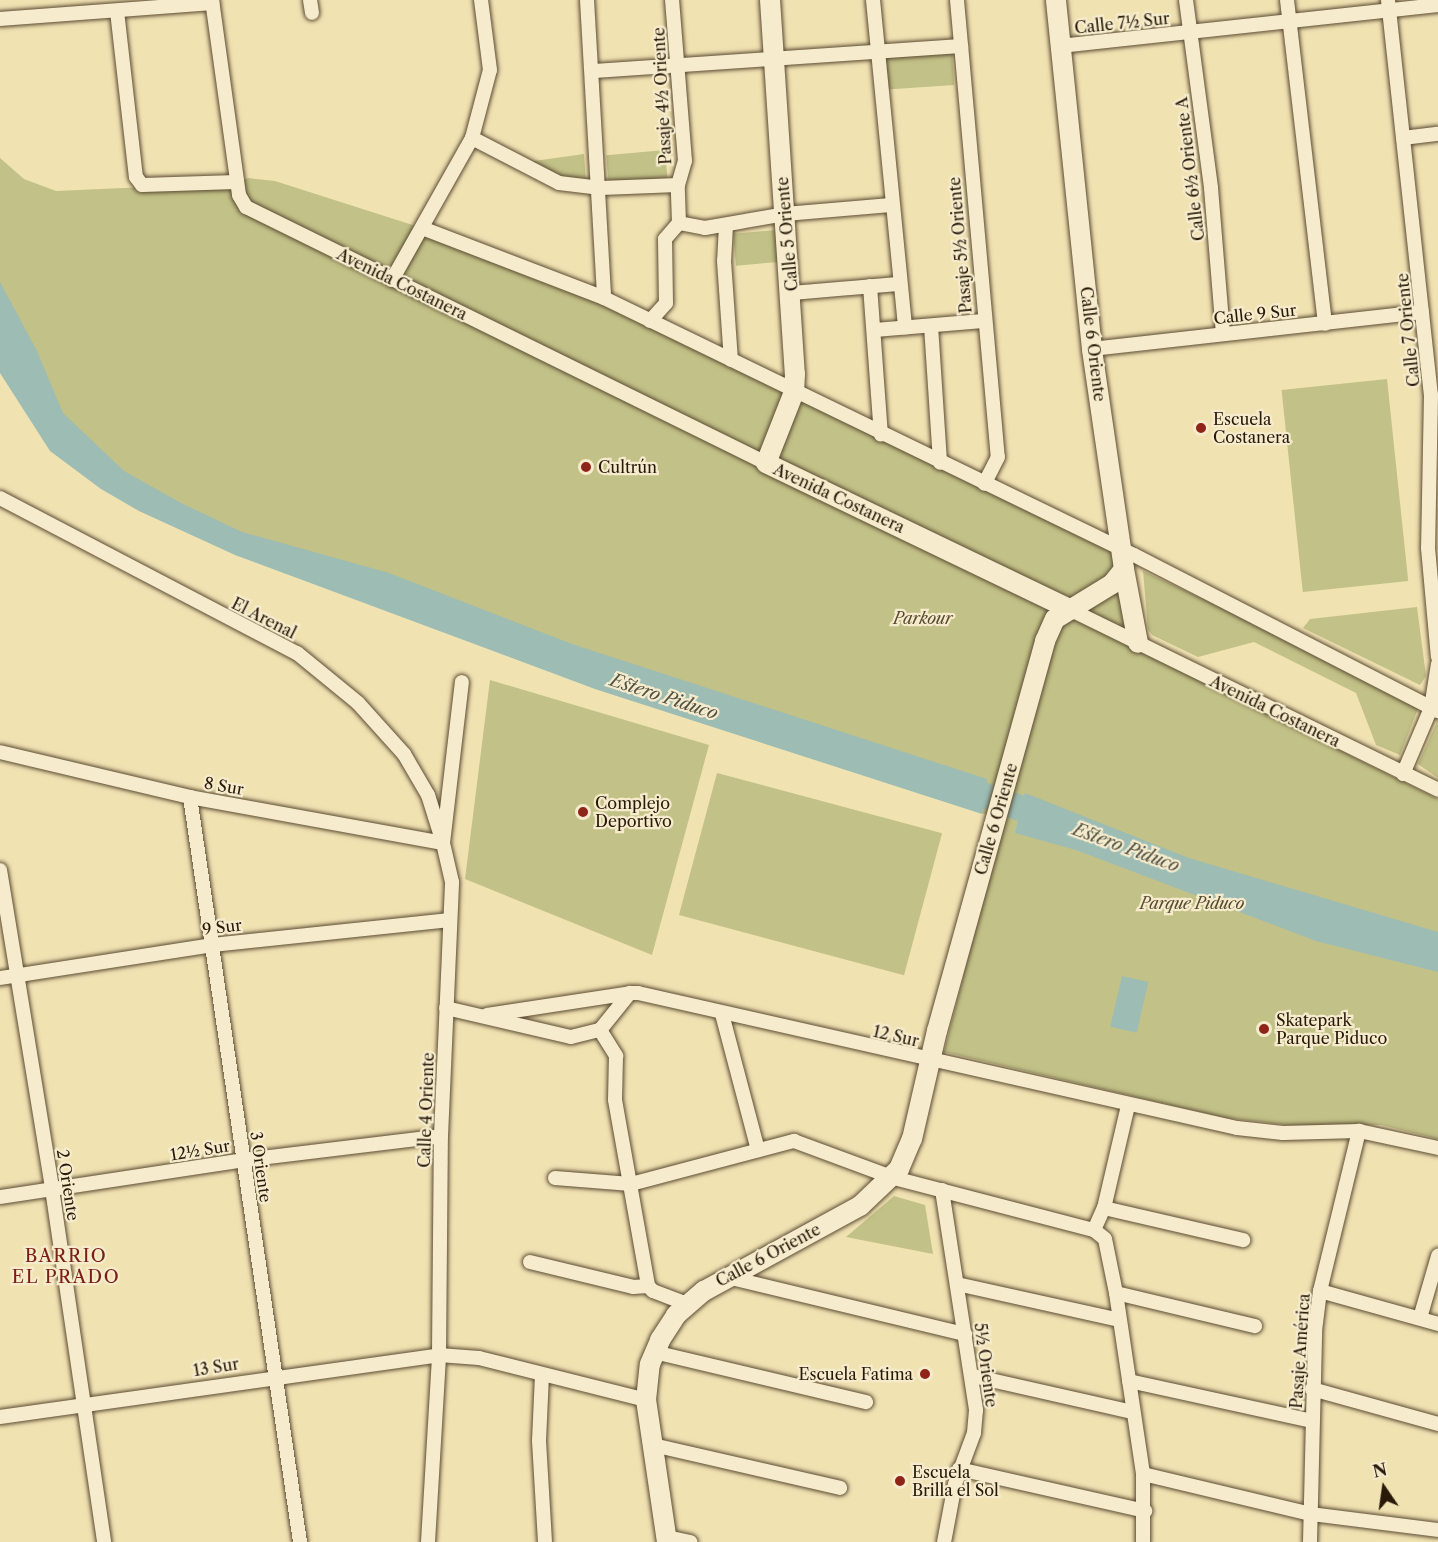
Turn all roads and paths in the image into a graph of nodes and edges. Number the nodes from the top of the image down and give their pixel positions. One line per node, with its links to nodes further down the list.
1 (481, 0): 24 (street)
2 (588, 0): 22 (street)
3 (672, 0): 21 (street, Pasaje 4½ Oriente)
4 (770, 0): 20 (main road, Calle 5 Oriente)
5 (873, 0): 19 (street)
6 (957, 0): 17 (street, Pasaje 5½ Oriente)
7 (1056, 0): 18 (main road, Calle 6 Oriente)
8 (1186, 0): 16 (street, Calle 6½ Oriente A)
9 (1287, 0): 15 (street)
10 (212, 1): 13 (street); 26 (street)
11 (1438, 4): 12 (street, Calle 7½ Sur)
12 (1389, 5): 15 (street, Calle 7½ Sur); 25 (street, Calle 7 Oriente)
13 (117, 11): 14 (street); 26 (street)
14 (0, 19)
15 (1289, 19): 16 (street, Calle 7½ Sur); 42 (street)
16 (1190, 32): 18 (street, Calle 7½ Sur); 46 (street, Calle 6½ Oriente A)
17 (961, 46): 19 (street); 41 (street, Pasaje 5½ Oriente)
18 (1060, 46): 47 (main road, Calle 6 Oriente)
19 (877, 51): 20 (street); 29 (street)
20 (774, 56): 21 (street); 30 (main road, Calle 5 Oriente)
21 (678, 64): 22 (street); 27 (street, Pasaje 4½ Oriente)
22 (594, 71): 28 (street)
23 (1438, 134): 25 (street)
24 (472, 138): 28 (street); 33 (street)
25 (1403, 138): 39 (street, Calle 7 Oriente)
26 (237, 182): 34 (street, Avenida Costanera)
27 (678, 185): 28 (street); 31 (street, Pasaje 4½ Oriente)
28 (601, 188): 38 (street)
29 (891, 205): 30 (street); 35 (street)
30 (784, 214): 32 (street); 37 (main road, Calle 5 Oriente)
31 (679, 223): 32 (street); 40 (street)
32 (726, 225): 48 (street)
33 (422, 228): 34 (street); 38 (street)
34 (392, 280): 52 (street, Avenida Costanera)
35 (898, 284): 36 (street); 44 (street)
36 (870, 286): 37 (street); 45 (street)
37 (792, 293): 49 (main road, Calle 5 Oriente)
38 (604, 298): 40 (street)
39 (1422, 312): 42 (street, Calle 9 Sur); 50 (street, Calle 7 Oriente)
40 (650, 321): 48 (street)
41 (983, 321): 43 (street); 54 (street, Pasaje 5½ Oriente)
42 (1325, 324): 46 (street, Calle 9 Sur)
43 (931, 326): 44 (street); 53 (street)
44 (904, 327): 45 (street)
45 (875, 330): 51 (street)
46 (1223, 334): 47 (street, Calle 9 Sur)
47 (1092, 349): 57 (main road, Calle 6 Oriente)
48 (730, 360): 49 (street)
49 (794, 393): 51 (street); 52 (main road, Calle 5 Oriente)
50 (1435, 394): 56 (street, Calle 7 Oriente)
51 (881, 435): 53 (street)
52 (766, 463): 58 (main road, Avenida Costanera)
53 (940, 463): 54 (street)
54 (984, 484): 57 (street)
55 (0, 498): 68 (street, El Arenal)
56 (1433, 525): 60 (street, Calle 7 Oriente)
57 (1123, 559): 58 (main road, Calle 6 Oriente); 59 (main road); 63 (street)
58 (1069, 609): 59 (street, Avenida Costanera); 79 (main road, Calle 6 Oriente)
59 (1138, 643): 65 (street, Avenida Costanera)
60 (1438, 657)
61 (1438, 664): 63 (street)
62 (462, 682): 68 (street, Calle 4 Oriente)
63 (1435, 709): 65 (street)
64 (0, 752): 67 (street, 8 Sur)
65 (1403, 774): 66 (street, Avenida Costanera)
66 (1438, 790)
67 (190, 796): 68 (street, 8 Sur); 71 (street, 3 Oriente)
68 (443, 843): 70 (street, Calle 4 Oriente)
69 (0, 870): 72 (street, 2 Oriente)
70 (448, 920): 71 (street, 9 Sur); 75 (street, Calle 4 Oriente)
71 (212, 945): 72 (street, 9 Sur); 85 (street, 3 Oriente)
72 (17, 975): 73 (street, 9 Sur); 89 (street, 2 Oriente)
73 (0, 978)
74 (630, 993): 76 (street, 12 Sur); 77 (street, 12 Sur); 78 (street)
75 (446, 1008): 77 (street); 82 (street, Calle 4 Oriente)
76 (722, 1014): 79 (street, 12 Sur); 84 (street)
77 (483, 1016): 78 (street)
78 (600, 1030): 88 (street)
79 (930, 1061): 80 (street, 12 Sur); 87 (main road, Calle 6 Oriente)
80 (1128, 1106): 81 (street, 12 Sur); 92 (street)
81 (1359, 1131): 83 (street, 12 Sur); 100 (street, Pasaje América)
82 (441, 1136): 85 (street, 12½ Sur); 109 (street, Calle 4 Oriente)
83 (1438, 1148)
84 (758, 1150): 87 (street); 88 (street)
85 (244, 1160): 89 (street, 12½ Sur); 110 (street, 3 Oriente)
86 (555, 1178): 88 (street)
87 (894, 1178): 90 (street); 97 (main road, Calle 6 Oriente)
88 (631, 1185): 99 (street)
89 (52, 1189): 91 (street, 12½ Sur); 117 (street, 2 Oriente)
90 (942, 1190): 93 (street); 98 (street, 5½ Oriente)
91 (0, 1197)
92 (1104, 1208): 93 (street); 94 (street)
93 (1094, 1230): 101 (street)
94 (1243, 1240)
95 (530, 1262): 99 (street)
96 (1437, 1265): 103 (street)
97 (726, 1276): 102 (main road, Calle 6 Oriente); 107 (street)
98 (957, 1284): 104 (street); 107 (street, 5½ Oriente)
99 (648, 1286): 102 (street)
100 (1320, 1291): 103 (street); 114 (street, Pasaje América)
101 (1116, 1293): 104 (street); 106 (street)
102 (687, 1304): 108 (main road, Calle 6 Oriente)
103 (1420, 1318): 105 (street)
104 (1119, 1320): 113 (street)
105 (1438, 1324)
106 (1255, 1326)
107 (964, 1334): 112 (street, 5½ Oriente)
108 (654, 1352): 115 (main road, Calle 6 Oriente); 116 (street)
109 (439, 1355): 110 (street, 13 Sur); 111 (street, 13 Sur); 132 (street, Calle 4 Oriente)
110 (275, 1375): 117 (street, 13 Sur); 131 (street, 3 Oriente)
111 (542, 1375): 115 (street, 13 Sur); 133 (street)
112 (973, 1376): 118 (street); 123 (street, 5½ Oriente)
113 (1129, 1382): 118 (street); 120 (street)
114 (1312, 1389): 120 (street, Pasaje América); 121 (street)
115 (646, 1400): 122 (main road, Calle 6 Oriente)
116 (866, 1402)
117 (84, 1404): 119 (street, 13 Sur); 130 (street, 2 Oriente)
118 (1133, 1412): 124 (street)
119 (0, 1417)
120 (1312, 1421): 127 (street, Pasaje América)
121 (1438, 1424)
122 (652, 1445): 125 (street); 129 (main road, Calle 6 Oriente)
123 (959, 1469): 126 (street); 135 (street, 5½ Oriente)
124 (1143, 1474): 126 (street); 127 (street)
125 (840, 1488)
126 (1145, 1511): 136 (street)
127 (1311, 1514): 128 (street); 137 (street, Pasaje América)
128 (1438, 1530)
129 (667, 1539): 134 (street)
130 (104, 1542)
131 (300, 1542)
132 (428, 1542)
133 (545, 1542)
134 (690, 1542)
135 (944, 1542)
136 (1143, 1542)
137 (1310, 1542)

